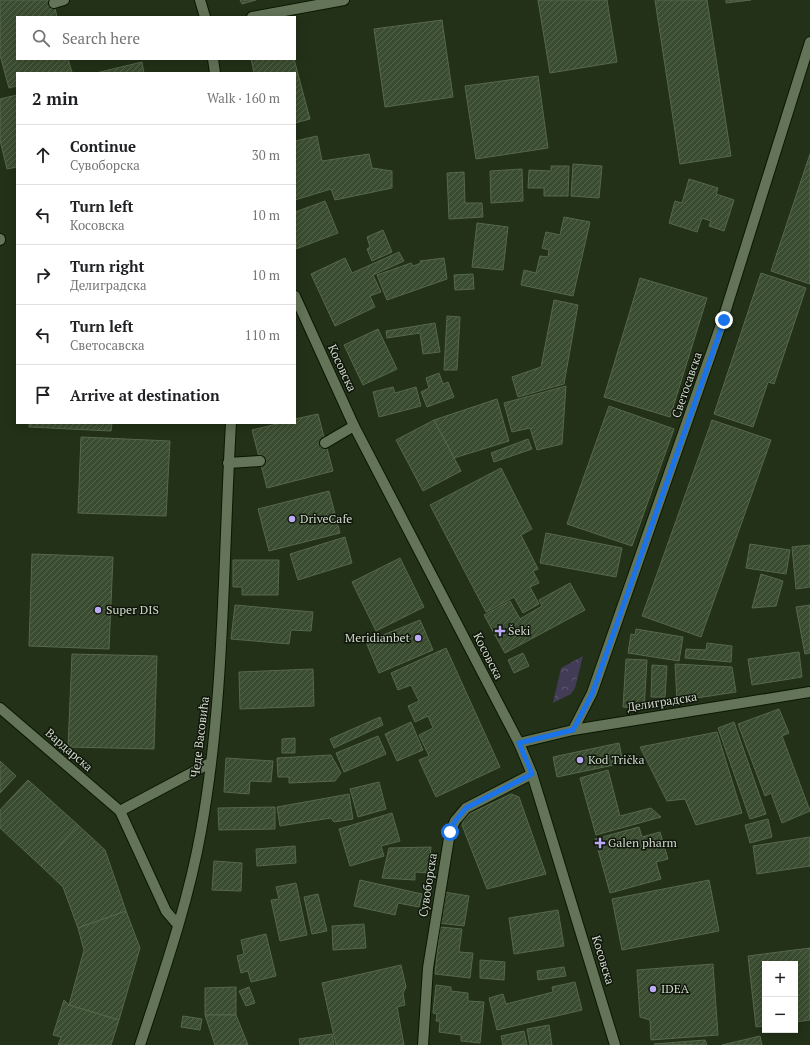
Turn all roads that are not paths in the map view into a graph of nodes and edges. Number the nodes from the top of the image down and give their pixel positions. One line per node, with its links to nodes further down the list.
1 (200, 0): 3 (street)
2 (344, 0): 4 (street)
3 (205, 16)
4 (257, 16)
5 (810, 42): 16 (street, Светосавска)
6 (213, 60): 7 (street)
7 (215, 72)
8 (296, 302): 10 (street, Косовска)
9 (231, 424): 13 (street, Чеде Васовића)
10 (354, 426): 11 (street); 17 (street, Косовска)
11 (325, 443)
12 (260, 461): 13 (street)
13 (228, 463): 18 (street, Чеде Васовића)
14 (810, 692): 16 (street, Делиградска)
15 (0, 708): 20 (street, Вардарска)
16 (573, 730): 17 (street, Делиградска)
17 (519, 743): 19 (street, Косовска)
18 (210, 763): 20 (street); 21 (street, Чеде Васовића)
19 (532, 774): 23 (street, Сувоборска); 24 (street, Косовска)
20 (120, 812): 21 (street, Вардарска)
21 (178, 925): 22 (street, Чеде Васовића)
22 (140, 1045)
23 (423, 1045)
24 (615, 1045)

